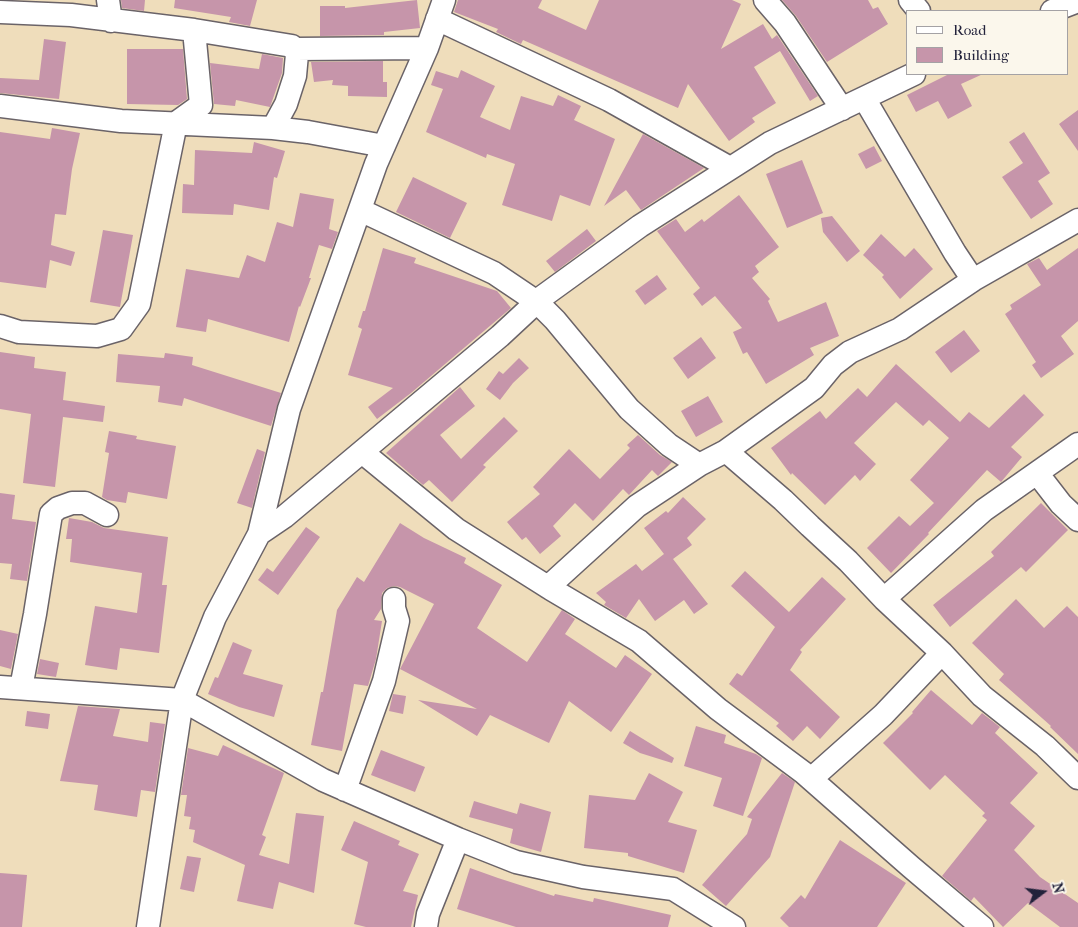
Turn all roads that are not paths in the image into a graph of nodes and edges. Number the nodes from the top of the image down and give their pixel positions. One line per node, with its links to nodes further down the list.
1 (765, 0): 15 (street)
2 (910, 0): 5 (street)
3 (1078, 1): 6 (street)
4 (441, 9): 10 (street); 19 (street)
5 (918, 10)
6 (1055, 10)
7 (109, 11): 8 (street); 9 (street)
8 (0, 12)
9 (194, 30): 11 (street); 16 (street)
10 (427, 48): 11 (street); 18 (street)
11 (295, 49): 17 (street)
12 (912, 75): 13 (street)
13 (864, 98): 15 (street); 22 (street)
14 (0, 106): 16 (street)
15 (842, 108): 19 (street)
16 (176, 123): 17 (street); 26 (street)
17 (273, 128): 18 (street)
18 (384, 146): 20 (street)
19 (730, 168): 25 (street)
20 (360, 210): 25 (street); 34 (street)
21 (1078, 220): 23 (street)
22 (955, 253): 23 (street); 24 (street)
23 (973, 280): 24 (street)
24 (945, 299): 28 (street)
25 (537, 302): 29 (street); 30 (street)
26 (0, 326)
27 (1078, 444): 31 (street)
28 (726, 451): 30 (street); 36 (street)
29 (362, 452): 34 (street); 35 (street)
30 (699, 465): 35 (street)
31 (1037, 473): 33 (street); 36 (street)
32 (107, 515): 39 (street)
33 (1078, 520)
34 (259, 534): 40 (street)
35 (548, 587): 42 (street)
36 (884, 598): 38 (street)
37 (394, 599): 43 (street)
38 (942, 652): 41 (street); 42 (street)
39 (10, 688): 40 (street)
40 (182, 700): 43 (street); 45 (street)
41 (1078, 778)
42 (811, 779): 48 (street)
43 (345, 790): 44 (street)
44 (458, 839): 46 (street); 47 (street)
45 (148, 927)
46 (426, 927)
47 (734, 927)
48 (982, 927)

